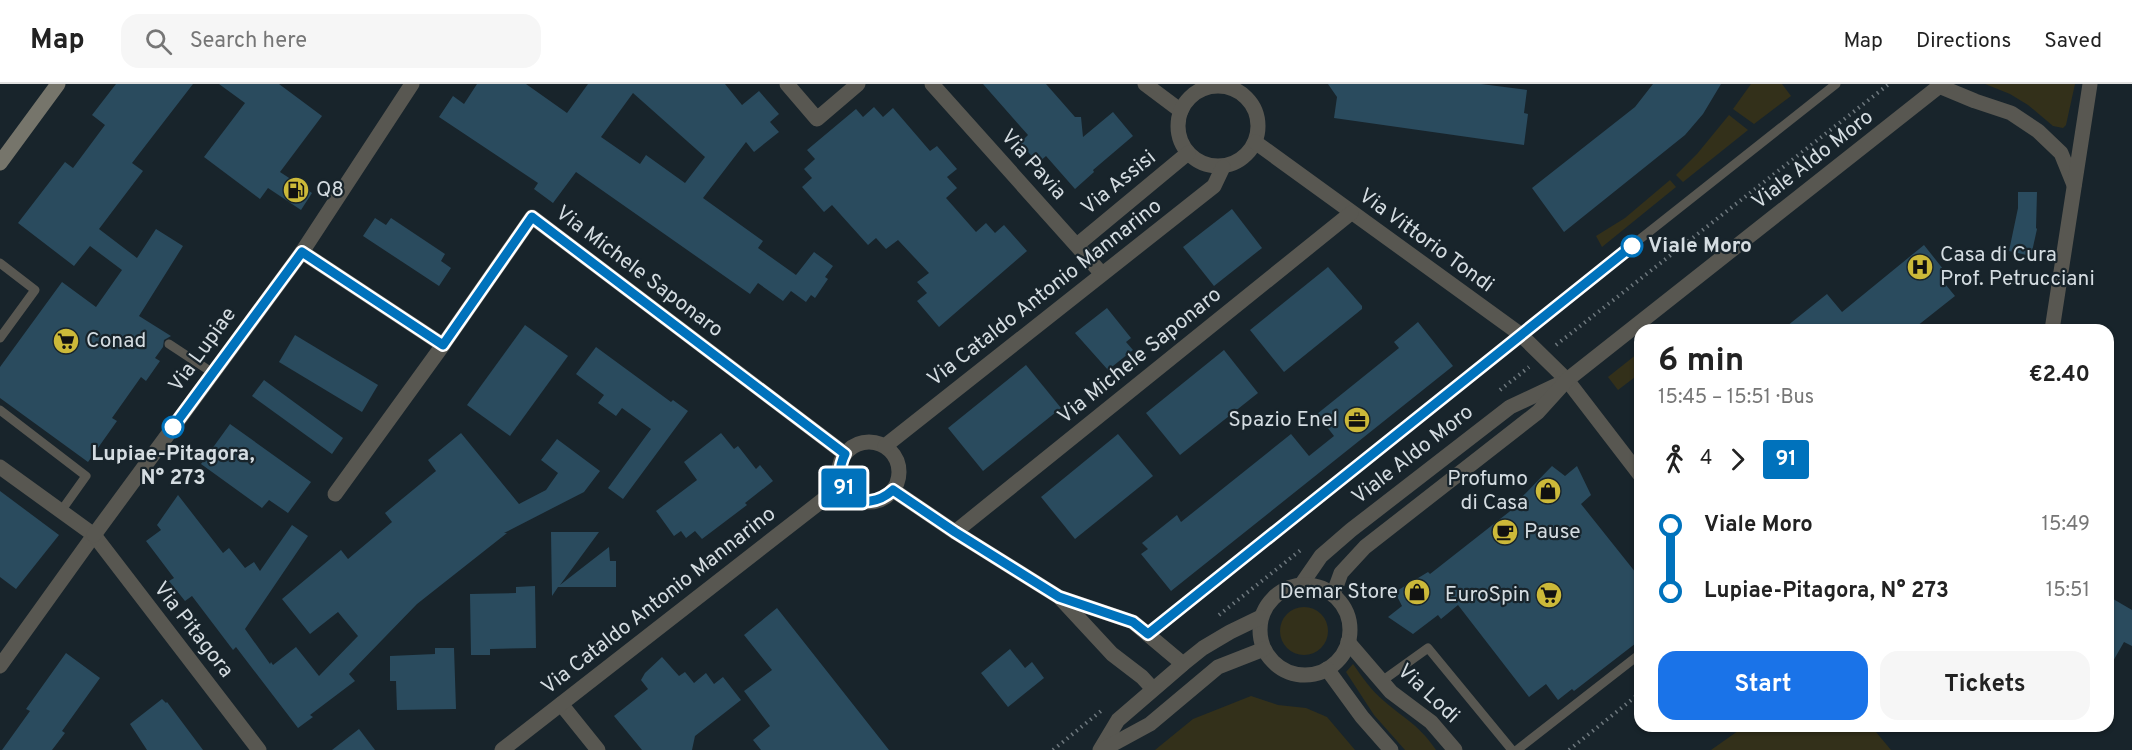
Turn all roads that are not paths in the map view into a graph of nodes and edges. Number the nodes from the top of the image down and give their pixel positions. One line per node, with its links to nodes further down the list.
1 (58, 84): 15 (main road)
2 (412, 84): 20 (street, Via Lupiae)
3 (787, 84): 4 (street)
4 (858, 84)
5 (932, 84): 19 (street, Via Pavia)
6 (1145, 84): 12 (street)
7 (1836, 84): 26 (lane)
8 (2090, 84): 17 (street)
9 (1941, 85): 17 (street); 23 (street, Viale Aldo Moro)
10 (1234, 86): 11 (street); 13 (street)
11 (1199, 87): 12 (street)
12 (1181, 111): 14 (street)
13 (1256, 142): 16 (street); 18 (street, Via Vittorio Tondi)
14 (1188, 153): 16 (street); 19 (street, Via Assisi)
15 (0, 163)
16 (1223, 167): 22 (street, Via Cataldo Antonio Mannarino)
17 (2074, 185): 24 (street)
18 (1351, 213): 26 (street, Via Vittorio Tondi); 41 (street, Via Michele Saponaro)
19 (1077, 245): 22 (street, Via Pavia)
20 (302, 252): 29 (street); 30 (street, Via Lupiae)
21 (0, 263): 27 (lane)
22 (1102, 274): 33 (street, Via Cataldo Antonio Mannarino)
23 (1638, 324)
24 (2053, 324)
25 (1634, 327): 31 (street, Viale Aldo Moro)
26 (1520, 334): 31 (street, Via Vittorio Tondi); 47 (lane)
27 (0, 338)
28 (170, 344): 30 (lane)
29 (443, 345): 34 (street, Via Michele Saponaro); 39 (street, Via Michele Saponaro)
30 (213, 373): 42 (street, Via Lupiae)
31 (1567, 380): 36 (street, Via Vittorio Tondi); 43 (street, Viale Aldo Moro); 44 (street, Viale Aldo Moro)
32 (0, 410): 40 (lane)
33 (885, 446): 34 (street); 38 (street)
34 (845, 454): 37 (street)
35 (0, 467): 40 (street, Via Pitagora)
36 (1634, 467)
37 (842, 485): 38 (street); 56 (street, Via Cataldo Antonio Mannarino)
38 (893, 490): 41 (street)
39 (335, 494)
40 (60, 511): 42 (street, Via Pitagora)
41 (955, 532): 45 (street)
42 (94, 535): 52 (street, Via Lupiae); 57 (street, Via Pitagora)
43 (1301, 585): 44 (street); 46 (street)
44 (1333, 595): 48 (street)
45 (1059, 597): 47 (street); 55 (street)
46 (1261, 617): 49 (street); 51 (street)
47 (1148, 634): 51 (street)
48 (1348, 642): 53 (street); 54 (street, Via Lodi)
49 (1264, 649): 53 (street); 60 (street)
50 (1634, 659): 64 (lane)
51 (1183, 664): 55 (street)
52 (0, 666)
53 (1327, 669): 61 (street)
54 (1382, 681): 62 (street, Via Lodi); 63 (lane)
55 (1153, 689): 60 (street)
56 (561, 704): 58 (street, Via Cataldo Antonio Mannarino); 59 (street)
57 (259, 750)
58 (502, 750)
59 (598, 750)
60 (1101, 750)
61 (1390, 750)
62 (1455, 750)
63 (1512, 750)
64 (1517, 750)

